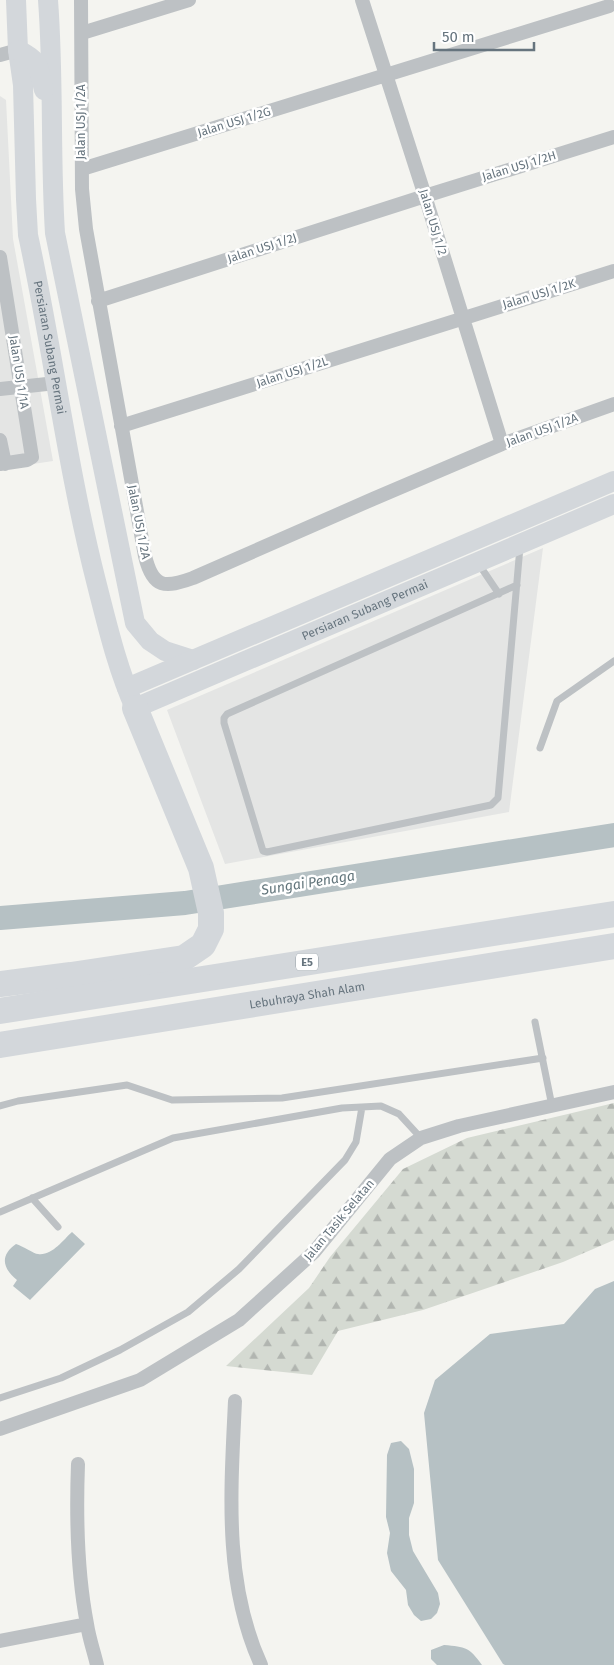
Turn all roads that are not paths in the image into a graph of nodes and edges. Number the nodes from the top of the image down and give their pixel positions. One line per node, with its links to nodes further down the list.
1 (16, 0): 8 (main road, Persiaran Subang Permai)
2 (81, 0): 7 (street, Jalan USJ 1/2A)
3 (188, 0): 7 (street)
4 (362, 0): 9 (street, Jalan USJ 1/2)
5 (49, 6): 8 (main road); 10 (main road, Persiaran Subang Permai)
6 (609, 6): 9 (street, Jalan USJ 1/2G)
7 (82, 33): 12 (street, Jalan USJ 1/2A)
8 (9, 52): 10 (main road); 18 (main road, Persiaran Subang Permai)
9 (386, 76): 12 (street, Jalan USJ 1/2G); 13 (street, Jalan USJ 1/2)
10 (51, 108): 32 (main road, Persiaran Subang Permai)
11 (614, 137): 13 (street, Jalan USJ 1/2H)
12 (82, 169): 16 (street, Jalan USJ 1/2A)
13 (425, 196): 16 (street, Jalan USJ 1/2J); 17 (street, Jalan USJ 1/2)
14 (0, 257): 19 (street, Jalan USJ 1/1A)
15 (614, 271): 17 (street, Jalan USJ 1/2K)
16 (98, 301): 22 (street, Jalan USJ 1/2A)
17 (463, 318): 22 (street, Jalan USJ 1/2L); 24 (street, Jalan USJ 1/2)
18 (56, 383): 19 (street); 34 (main road, Persiaran Subang Permai)
19 (21, 386): 20 (street); 25 (street, Jalan USJ 1/1A)
20 (0, 389)
21 (614, 404): 24 (street, Jalan USJ 1/2A)
22 (121, 426): 24 (street, Jalan USJ 1/2A)
23 (0, 440): 25 (street)
24 (502, 444)
25 (2, 464)
26 (614, 481): 32 (main road, Persiaran Subang Permai)
27 (614, 504): 28 (main road, Persiaran Subang Permai)
28 (521, 544): 29 (main road, Persiaran Subang Permai); 30 (lane)
29 (478, 562): 31 (lane); 34 (main road, Persiaran Subang Permai)
30 (517, 586): 31 (lane); 31 (lane)
31 (499, 594)
32 (193, 660): 34 (main road, Persiaran Subang Permai)
33 (614, 661): 35 (lane)
34 (131, 698): 38 (highway)
35 (540, 748)
36 (614, 914): 39 (highway, E5)
37 (614, 946): 41 (highway, Lebuhraya Shah Alam)
38 (0, 984)
39 (0, 1011)
40 (535, 1022): 42 (lane)
41 (0, 1045)
42 (543, 1058): 44 (lane); 45 (lane)
43 (614, 1092): 45 (street, Jalan Tasik Selatan)
44 (0, 1106)
45 (552, 1106): 47 (street, Jalan Tasik Selatan)
46 (362, 1107): 47 (lane); 48 (lane); 51 (lane)
47 (421, 1138): 53 (street, Jalan Tasik Selatan)
48 (32, 1198): 49 (lane); 50 (lane)
49 (0, 1212)
50 (58, 1227)
51 (0, 1398)
52 (234, 1401): 58 (street)
53 (0, 1429)
54 (78, 1464): 55 (street)
55 (86, 1624): 56 (street); 57 (street)
56 (0, 1641)
57 (97, 1665)
58 (261, 1665)

